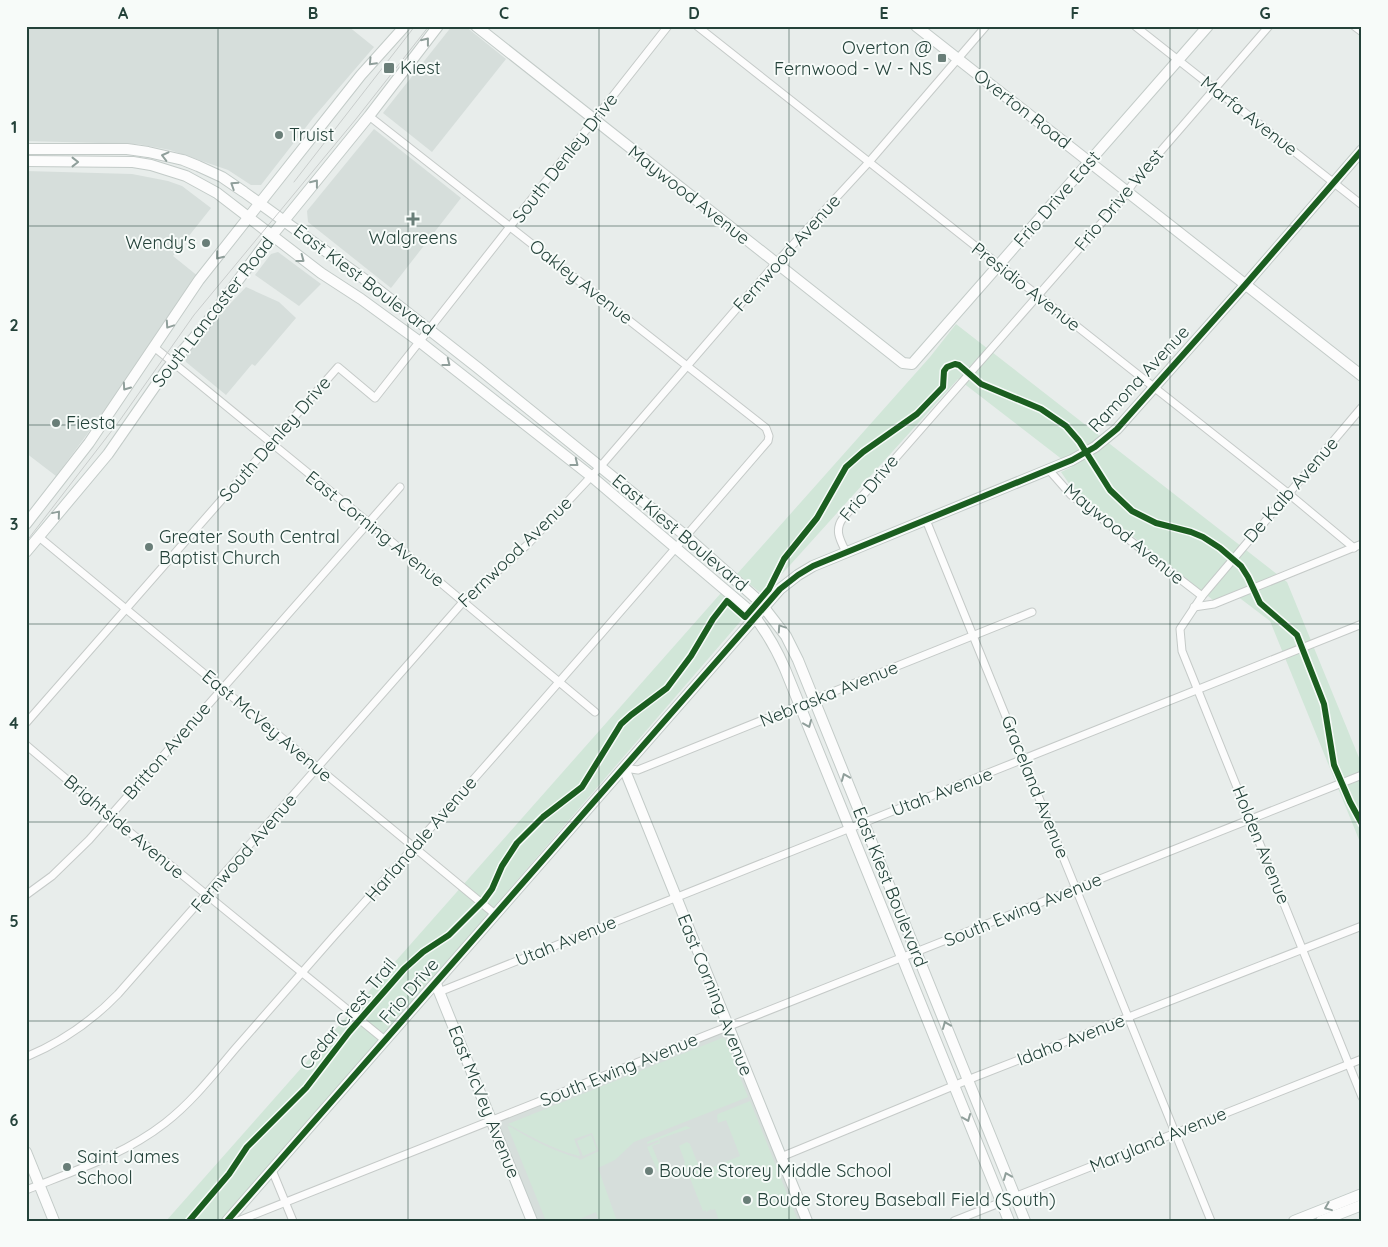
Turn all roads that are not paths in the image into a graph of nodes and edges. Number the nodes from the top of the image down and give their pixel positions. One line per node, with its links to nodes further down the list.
1 (405, 26): 25 (main road, South Lancaster Road, one-way to 25)
2 (438, 26): 16 (main road, South Lancaster Road, one-way to 2)
3 (476, 26): 17 (main road, Maywood Avenue)
4 (668, 26): 17 (street, South Denley Drive)
5 (697, 26): 21 (street, Presidio Avenue)
6 (916, 26): 13 (main road, Overton Road)
7 (986, 26): 13 (street, Fernwood Avenue)
8 (1135, 26): 14 (street, Marfa Avenue)
9 (1208, 26): 14 (main road, Frio Drive East)
10 (1268, 26): 15 (street, Frio Drive West)
11 (1354, 26): 12 (street)
12 (1362, 32)
13 (958, 60): 21 (street, Fernwood Avenue); 22 (main road, Overton Road)
14 (1178, 60): 15 (street, Marfa Avenue); 22 (main road, Frio Drive East)
15 (1214, 89): 23 (street, Marfa Avenue); 24 (street, Frio Drive West)
16 (369, 116): 28 (main road, South Lancaster Road, one-way to 16); 29 (street, Oakley Avenue)
17 (595, 120): 29 (street, South Denley Drive); 31 (main road, Maywood Avenue)
18 (26, 149): 25 (main road, East Kiest Boulevard, one-way to 18)
19 (1362, 150): 23 (main road, Ramona Avenue)
20 (26, 161): 27 (main road, East Kiest Boulevard, one-way to 27)
21 (869, 162): 31 (street, Fernwood Avenue); 32 (street, Presidio Avenue)
22 (1089, 162): 24 (main road, Overton Road); 32 (main road, Frio Drive East)
23 (1334, 183): 26 (street, Marfa Avenue); 33 (main road, Ramona Avenue)
24 (1126, 192): 33 (main road, Overton Road); 34 (street, Frio Drive West)
25 (260, 203): 27 (main road, South Lancaster Road); 28 (main road, East Kiest Boulevard)
26 (1362, 205)
27 (249, 218): 30 (main road, East Kiest Boulevard); 37 (main road, South Lancaster Road, one-way to 37)
28 (284, 221): 30 (main road, South Lancaster Road); 35 (main road, East Kiest Boulevard)
29 (511, 226): 35 (street, South Denley Drive); 40 (street, Oakley Avenue)
30 (272, 236): 36 (main road, East Kiest Boulevard, one-way to 36); 38 (main road, South Lancaster Road)
31 (776, 263): 39 (main road, Maywood Avenue); 40 (street, Fernwood Avenue)
32 (999, 265): 34 (street, Presidio Avenue); 39 (main road, Frio Drive East)
33 (1246, 285): 42 (main road, Overton Road); 43 (main road, Ramona Avenue)
34 (1037, 296): 41 (street, Frio Drive West); 43 (street, Presidio Avenue)
35 (429, 329): 36 (street, South Denley Drive); 47 (main road, East Kiest Boulevard)
36 (420, 342): 46 (street, South Denley Drive); 49 (main road, East Kiest Boulevard, one-way to 49)
37 (154, 347): 38 (street, East Corning Avenue); 54 (main road, South Lancaster Road, one-way to 54)
38 (173, 362): 46 (street, East Corning Avenue); 56 (main road, South Lancaster Road, one-way to 38)
39 (903, 363)
40 (688, 366): 45 (street, Oakley Avenue); 47 (street, Fernwood Avenue)
41 (968, 374): 61 (street, Frio Drive)
42 (1362, 376)
43 (1154, 389): 48 (main road, Ramona Avenue); 51 (street, Presidio Avenue)
44 (1362, 407): 51 (street, De Kalb Avenue)
45 (768, 431): 55 (street, Harlandale Avenue)
46 (271, 443): 53 (street, East Corning Avenue); 66 (street, South Denley Drive)
47 (600, 467): 49 (street, Fernwood Avenue); 55 (main road, East Kiest Boulevard)
48 (1049, 470): 52 (main road, Ramona Avenue); 62 (street, Maywood Avenue)
49 (591, 476): 58 (main road, East Kiest Boulevard); 63 (street, Fernwood Avenue)
50 (400, 487): 53 (street, Britton Avenue)
51 (1289, 494): 59 (street, Presidio Avenue); 62 (street, De Kalb Avenue)
52 (926, 520): 61 (main road, Ramona Avenue); 70 (street, Graceland Avenue)
53 (368, 522): 63 (street, East Corning Avenue); 72 (street, Britton Avenue)
54 (26, 524)
55 (686, 536): 58 (street, Harlandale Avenue); 64 (main road, East Kiest Boulevard)
56 (39, 537): 60 (main road, South Lancaster Road); 66 (street, East McVey Avenue)
57 (1362, 544): 59 (street)
58 (676, 547): 68 (main road, East Kiest Boulevard); 71 (street, Harlandale Avenue)
59 (1354, 548): 65 (street)
60 (26, 552)
61 (846, 552): 64 (main road, Frio Drive)
62 (1202, 596): 65 (street, Holden Avenue)
63 (463, 602): 71 (street, East Corning Avenue); 81 (street, Fernwood Avenue)
64 (764, 607): 68 (main road, Frio Drive); 74 (main road, East Kiest Boulevard, one-way to 64)
65 (1194, 607): 73 (street, Holden Avenue)
66 (126, 608): 72 (street, East McVey Avenue); 77 (street, South Denley Drive)
67 (1032, 612): 70 (street, Nebraska Avenue)
68 (755, 618): 75 (main road, East Kiest Boulevard); 80 (main road, Frio Drive)
69 (1362, 624): 73 (street, Utah Avenue)
70 (973, 636): 74 (street, Nebraska Avenue); 79 (street, Graceland Avenue)
71 (559, 680): 76 (street, East Corning Avenue); 87 (street, Harlandale Avenue)
72 (222, 689): 81 (street, East McVey Avenue); 83 (street, Britton Avenue)
73 (1198, 690): 79 (street, Utah Avenue); 84 (street, Holden Avenue)
74 (814, 700): 75 (street, Nebraska Avenue); 85 (main road, East Kiest Boulevard, one-way to 74)
75 (800, 705): 80 (street, Nebraska Avenue); 86 (main road, East Kiest Boulevard, one-way to 86)
76 (595, 712)
77 (26, 723)
78 (26, 745): 83 (street, Brightside Avenue)
79 (1024, 760): 85 (street, Utah Avenue); 88 (street, Graceland Avenue)
80 (624, 768): 91 (main road, East Corning Avenue); 92 (main road, Frio Drive)
81 (318, 769): 87 (street, East McVey Avenue); 89 (street, Fernwood Avenue)
82 (1362, 775): 84 (street, South Ewing Avenue)
83 (110, 816): 89 (street, Brightside Avenue); 90 (street, Britton Avenue)
84 (1250, 819): 88 (street, South Ewing Avenue); 94 (street, Holden Avenue)
85 (864, 823): 86 (street, Utah Avenue); 95 (main road, East Kiest Boulevard)
86 (850, 828): 91 (street, Utah Avenue); 96 (main road, East Kiest Boulevard)
87 (414, 848): 92 (street, East McVey Avenue); 97 (street, Harlandale Avenue)
88 (1076, 889): 95 (street, South Ewing Avenue); 99 (street, Graceland Avenue)
89 (207, 894): 97 (street, Brightside Avenue); 102 (street, Fernwood Avenue)
90 (26, 895)
91 (676, 898): 98 (street, Utah Avenue); 100 (main road, East Corning Avenue)
92 (496, 914): 98 (main road, Frio Drive)
93 (1362, 926): 94 (street, Idaho Avenue)
94 (1303, 949): 99 (street, Idaho Avenue); 104 (street, Holden Avenue)
95 (916, 952): 96 (street, South Ewing Avenue); 105 (main road, East Kiest Boulevard, one-way to 95)
96 (902, 958): 100 (street, South Ewing Avenue); 106 (main road, East Kiest Boulevard)
97 (302, 972): 101 (street, Brightside Avenue); 113 (street, Harlandale Avenue)
98 (437, 988): 101 (main road, Frio Drive); 108 (main road, East McVey Avenue)
99 (1128, 1018): 105 (street, Idaho Avenue); 109 (street, Graceland Avenue)
100 (728, 1026): 108 (street, South Ewing Avenue); 111 (main road, East Corning Avenue)
101 (386, 1041): 112 (main road, Frio Drive)
102 (26, 1057)
103 (1362, 1059): 104 (street, Maryland Avenue)
104 (1348, 1064): 107 (street, Holden Avenue); 109 (street, Maryland Avenue)
105 (968, 1080): 106 (street, Idaho Avenue); 116 (main road, East Kiest Boulevard, one-way to 105)
106 (954, 1086): 111 (street, Idaho Avenue); 117 (main road, East Kiest Boulevard, one-way to 117)
107 (1362, 1097)
108 (491, 1121): 118 (street, South Ewing Avenue); 124 (main road, East McVey Avenue)
109 (1175, 1134): 116 (street, Maryland Avenue); 129 (street, Graceland Avenue)
110 (26, 1152): 113 (main road)
111 (781, 1156): 125 (main road, East Corning Avenue)
112 (272, 1170): 118 (street); 121 (main road, Frio Drive)
113 (39, 1185): 114 (street, Harlandale Avenue); 120 (main road)
114 (26, 1190)
115 (1362, 1194): 130 (main road, one-way to 130)
116 (1015, 1197): 117 (street, Maryland Avenue); 128 (main road, East Kiest Boulevard)
117 (1001, 1202): 126 (street, Maryland Avenue); 127 (main road, East Kiest Boulevard)
118 (286, 1203): 122 (street, South Ewing Avenue); 123 (street)
119 (1362, 1205): 131 (main road)
120 (54, 1221)
121 (228, 1221)
122 (238, 1221)
123 (294, 1221)
124 (532, 1221)
125 (807, 1221)
126 (954, 1221)
127 (1009, 1221)
128 (1025, 1221)
129 (1211, 1221)
130 (1294, 1221)
131 (1321, 1221)

